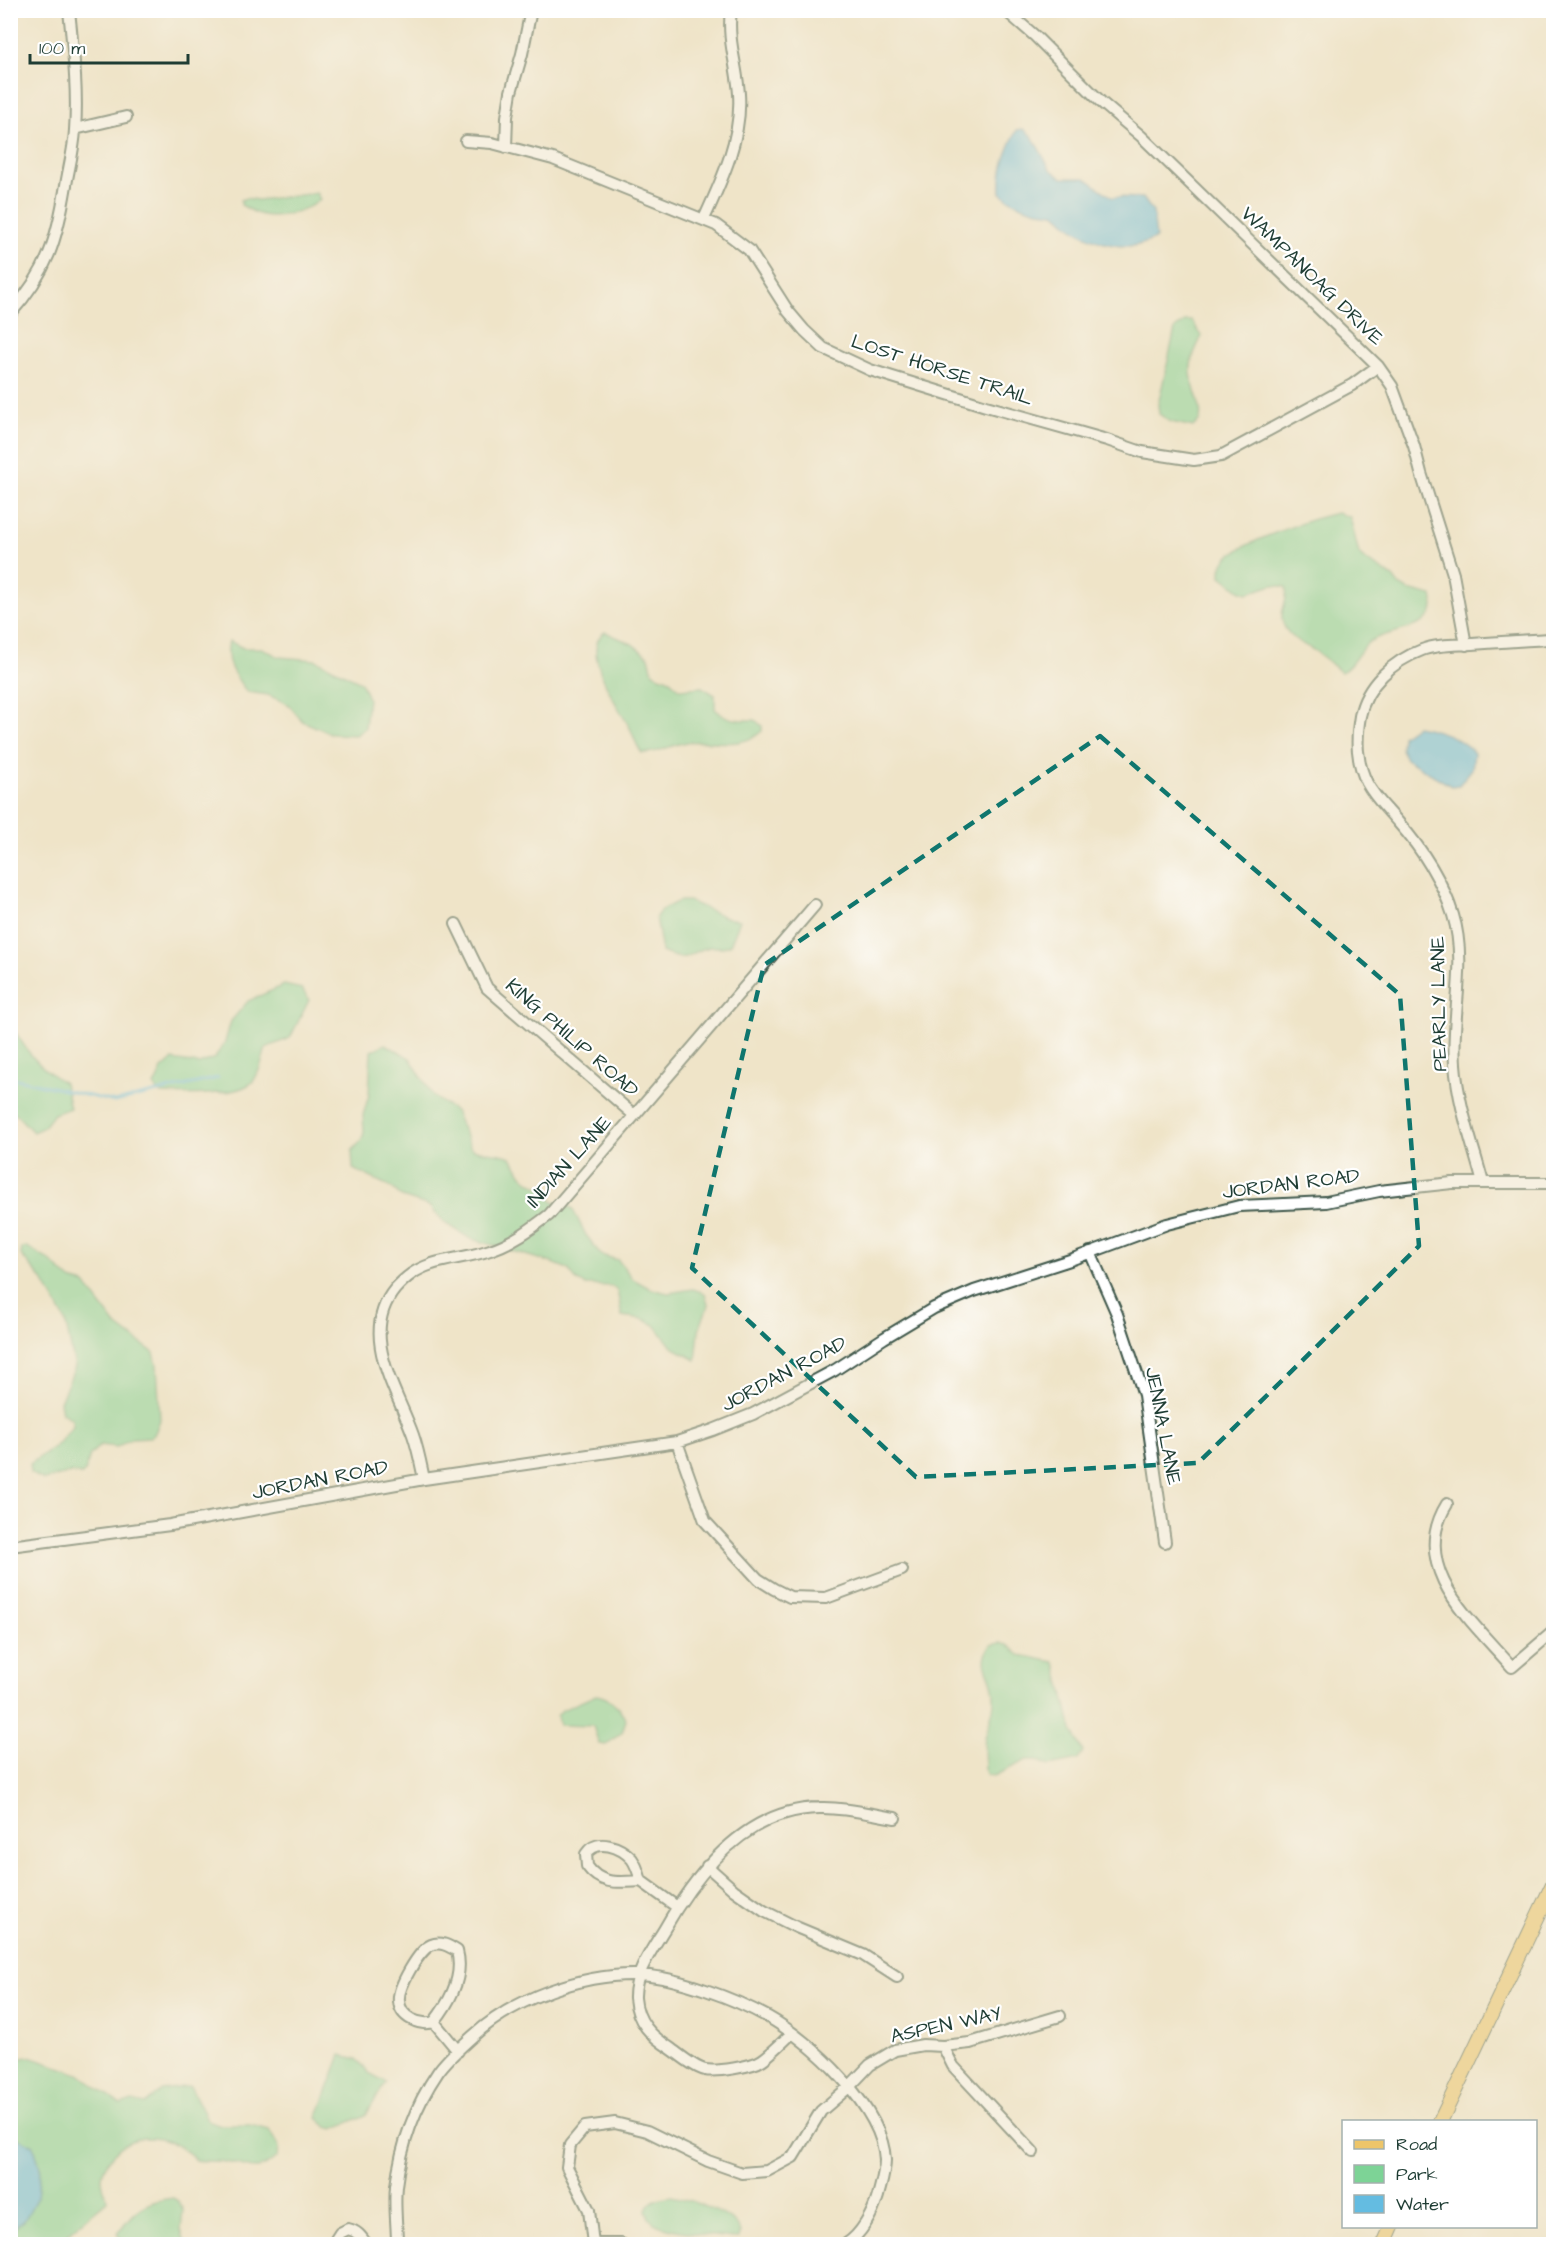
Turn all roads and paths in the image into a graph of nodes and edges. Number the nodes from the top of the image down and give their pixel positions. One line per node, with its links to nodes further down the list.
1 (69, 10): 6 (street)
2 (531, 10): 8 (street)
3 (732, 10): 9 (street)
4 (1005, 10): 11 (street, WAMPANOAG DRIVE)
5 (126, 117): 6 (street)
6 (75, 129): 10 (street)
7 (466, 141): 8 (street, LOST HORSE TRAIL)
8 (506, 147): 9 (street, LOST HORSE TRAIL)
9 (704, 219): 11 (street, LOST HORSE TRAIL)
10 (10, 314)
11 (1378, 366): 13 (street, WAMPANOAG DRIVE)
12 (1554, 639): 13 (street, PEARLY LANE)
13 (1466, 645): 18 (street, PEARLY LANE)
14 (815, 905): 16 (street, INDIAN LANE)
15 (456, 924): 16 (street, KING PHILIP ROAD)
16 (634, 1115): 21 (street, INDIAN LANE)
17 (1554, 1183): 18 (street, JORDAN ROAD)
18 (1483, 1184): 19 (street, JORDAN ROAD)
19 (1090, 1252): 20 (street, JORDAN ROAD); 23 (street, JENNA LANE)
20 (677, 1442): 21 (street, JORDAN ROAD); 25 (street)
21 (424, 1479): 24 (street, JORDAN ROAD)
22 (1447, 1504): 26 (street)
23 (1165, 1542)
24 (10, 1546)
25 (902, 1570)
26 (1554, 1631)
27 (895, 1818): 28 (street)
28 (707, 1866): 31 (street); 33 (street)
29 (641, 1881): 29 (street); 31 (street)
30 (1554, 1882): 40 (main road)
31 (676, 1907): 32 (street)
32 (640, 1975): 36 (street); 36 (street); 38 (street)
33 (897, 1977)
34 (1060, 2016): 37 (street, ASPEN WAY)
35 (435, 2022): 35 (street); 38 (street)
36 (792, 2033): 39 (street)
37 (943, 2046): 39 (street, ASPEN WAY); 41 (street)
38 (458, 2050): 45 (street)
39 (849, 2087): 46 (street, ASPEN WAY); 48 (street)
40 (1440, 2120)
41 (1033, 2152)
42 (1391, 2228): 49 (main road)
43 (333, 2244): 44 (street)
44 (366, 2244)
45 (397, 2244)
46 (592, 2244): 47 (street)
47 (621, 2244)
48 (849, 2244)
49 (1384, 2244)

